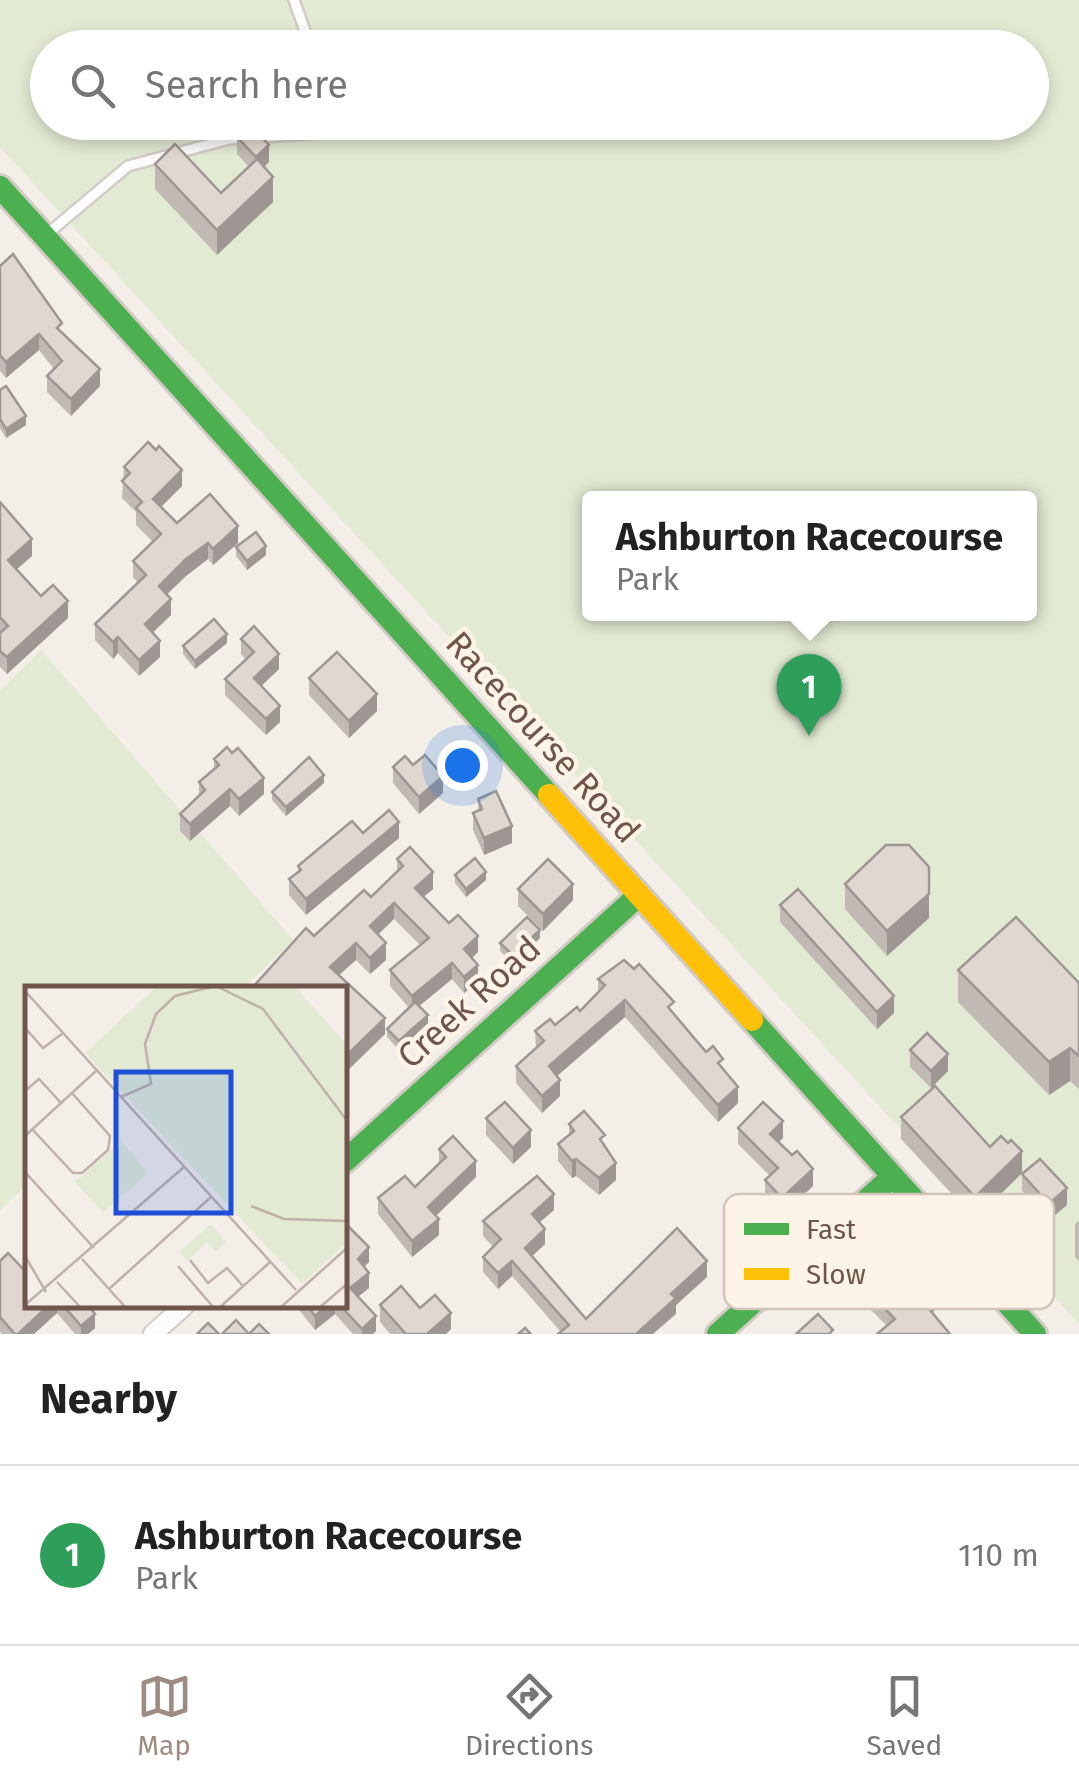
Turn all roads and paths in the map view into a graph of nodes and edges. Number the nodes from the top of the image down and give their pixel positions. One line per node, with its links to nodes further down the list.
1 (294, 0): 2 (lane)
2 (305, 30)
3 (225, 140): 5 (lane)
4 (0, 187): 5 (street, Racecourse Road)
5 (44, 236): 6 (street, Racecourse Road)
6 (639, 896): 7 (street, Creek Road); 8 (street, Racecourse Road)
7 (348, 1158)
8 (892, 1176): 9 (street); 10 (street, Racecourse Road)
9 (872, 1194)
10 (908, 1194)
11 (181, 1309): 14 (street)
12 (746, 1309): 15 (street)
13 (1012, 1309): 16 (street, Racecourse Road)
14 (153, 1334)
15 (718, 1334)
16 (1035, 1334)

